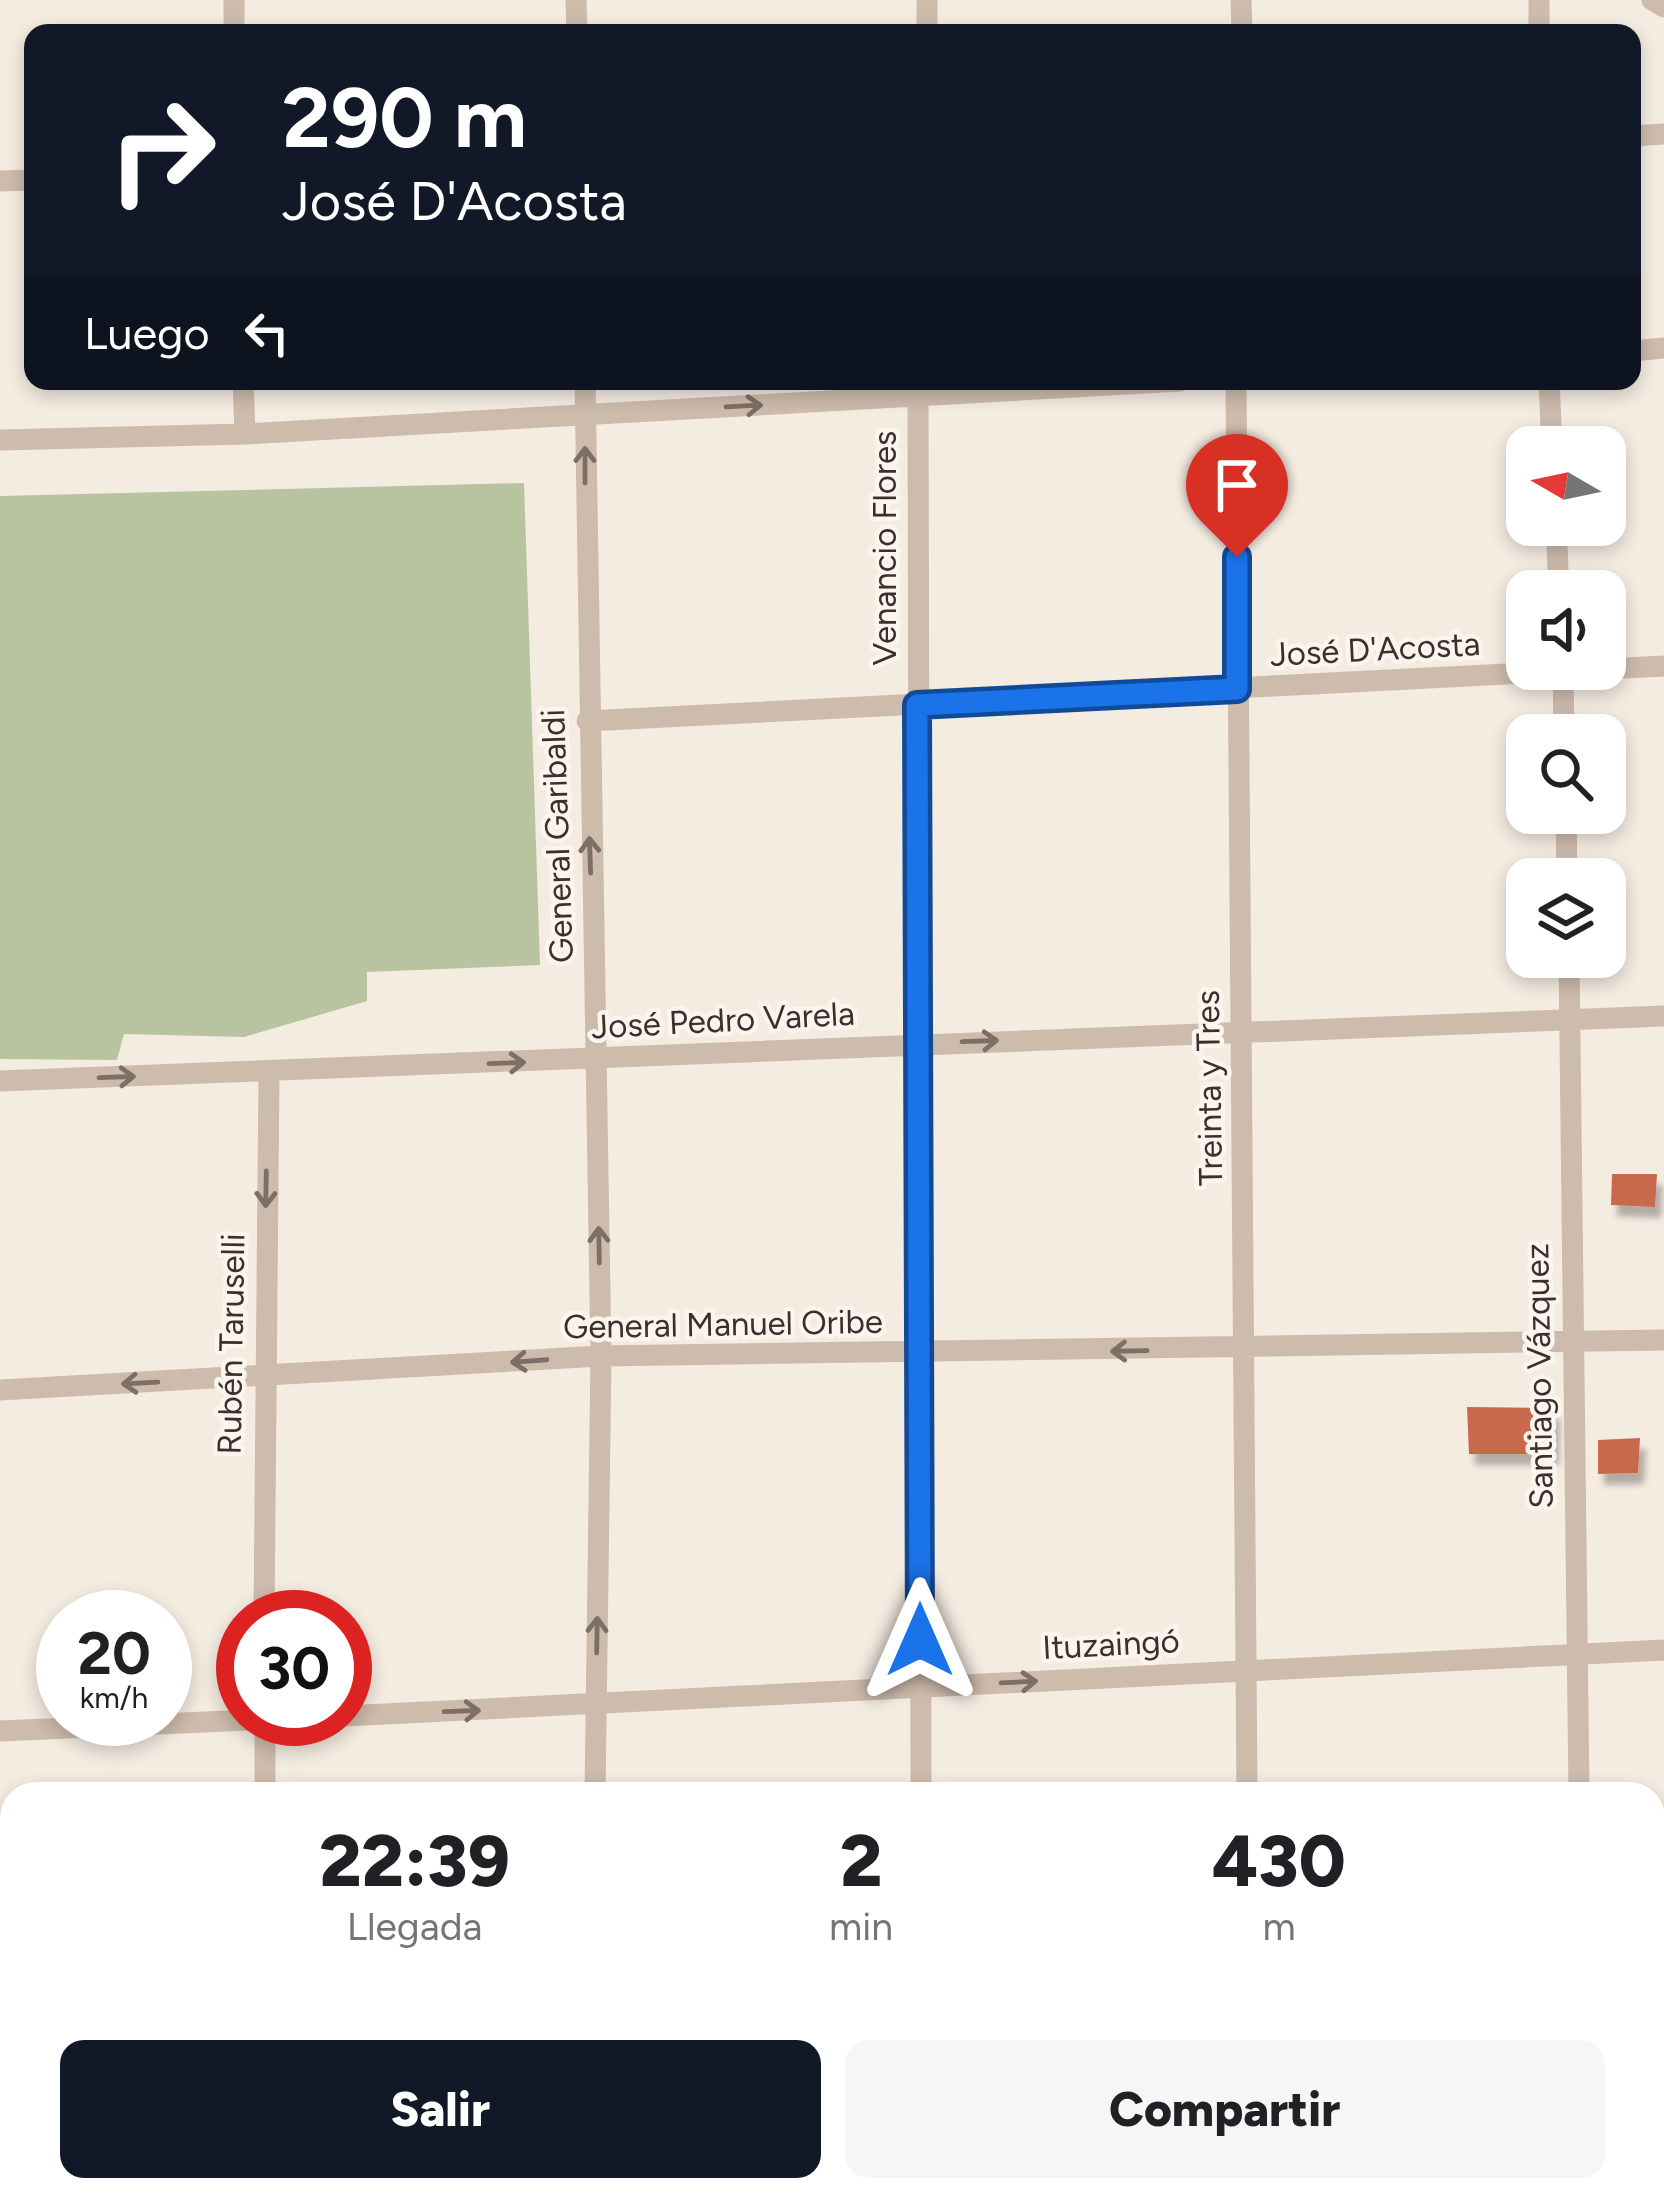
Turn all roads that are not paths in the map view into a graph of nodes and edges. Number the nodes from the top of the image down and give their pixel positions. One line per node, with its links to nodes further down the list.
1 (1652, 0): 2 (street)
2 (1664, 8)
3 (243, 390): 11 (street)
4 (585, 390): 9 (street, General Garibaldi)
5 (905, 390): 9 (street, one-way to 5)
6 (918, 390): 17 (street, Venancio Flores)
7 (1236, 390): 16 (street, Treinta y Tres)
8 (1549, 390): 10 (street)
9 (585, 414): 11 (street); 18 (street, General Garibaldi, one-way to 9)
10 (1551, 426)
11 (244, 434): 12 (street)
12 (0, 440)
13 (1664, 666): 14 (street, José D'Acosta)
14 (1626, 668)
15 (1506, 673): 16 (street, José D'Acosta)
16 (1237, 689): 17 (street, José D'Acosta); 22 (street, Treinta y Tres)
17 (917, 705): 18 (street, José D'Acosta); 23 (street, Venancio Flores)
18 (586, 721): 24 (street, General Garibaldi, one-way to 18)
19 (1569, 978): 21 (street, Santiago Vázquez)
20 (1664, 1016): 21 (street, José Pedro Varela)
21 (1570, 1020): 22 (street, José Pedro Varela); 28 (street, Santiago Vázquez)
22 (1241, 1031): 23 (street, José Pedro Varela, one-way to 22); 29 (street, Treinta y Tres)
23 (917, 1044): 24 (street, José Pedro Varela); 30 (street, Venancio Flores)
24 (596, 1059): 25 (street, José Pedro Varela, one-way to 24); 31 (street, General Garibaldi, one-way to 24)
25 (269, 1072): 26 (street, José Pedro Varela, one-way to 25); 32 (street, Rubén Taruselli, one-way to 32)
26 (0, 1081)
27 (1664, 1340): 28 (street, General Manuel Oribe)
28 (1570, 1342): 29 (street, General Manuel Oribe); 36 (street, Santiago Vázquez)
29 (1246, 1349): 30 (street, General Manuel Oribe, one-way to 30); 37 (street, Treinta y Tres)
30 (920, 1354): 31 (street, General Manuel Oribe); 38 (street, Venancio Flores)
31 (601, 1356): 32 (street, General Manuel Oribe, one-way to 32); 39 (street, General Garibaldi, one-way to 31)
32 (262, 1378): 33 (street, General Manuel Oribe, one-way to 33); 34 (street, Rubén Taruselli)
33 (0, 1390)
34 (264, 1590)
35 (1664, 1649): 36 (street, Ituzaingó)
36 (1576, 1654): 37 (street, Ituzaingó); 48 (street, Santiago Vázquez)
37 (1246, 1670): 38 (street, Ituzaingó, one-way to 37); 47 (street, Treinta y Tres)
38 (920, 1688): 39 (street, Ituzaingó); 46 (street, Venancio Flores)
39 (596, 1706): 40 (street, Ituzaingó, one-way to 39); 45 (street, General Garibaldi)
40 (372, 1715)
41 (216, 1721): 42 (street)
42 (0, 1731)
43 (266, 1746): 44 (street)
44 (265, 1782)
45 (595, 1782)
46 (921, 1782)
47 (1247, 1782)
48 (1579, 1782)

